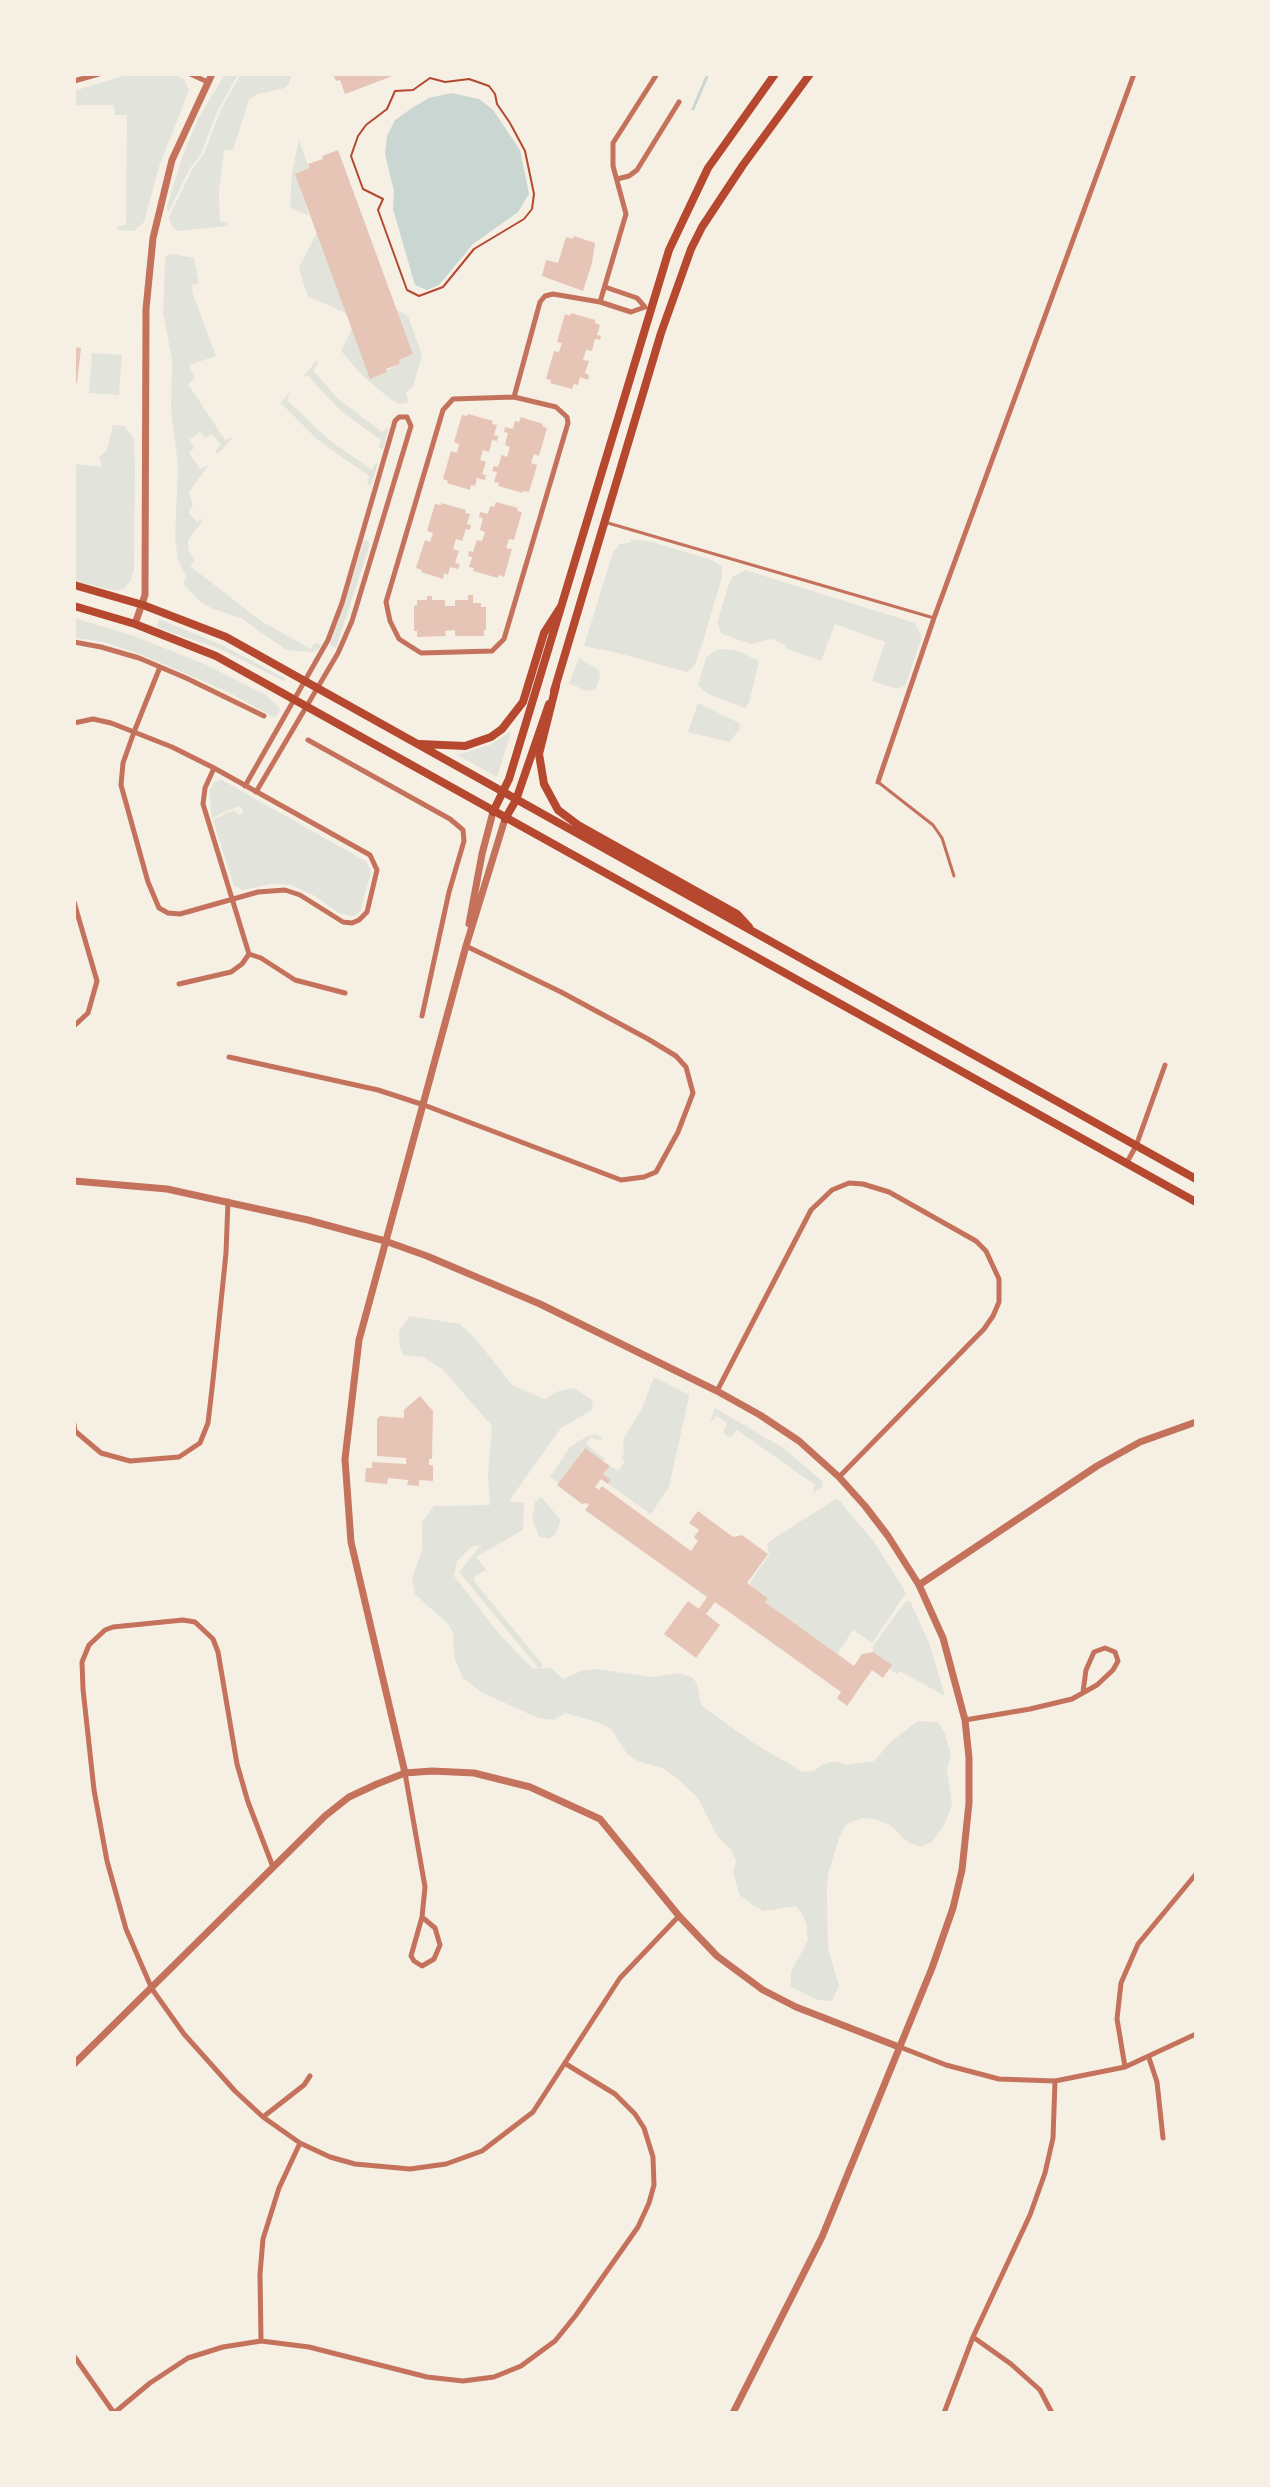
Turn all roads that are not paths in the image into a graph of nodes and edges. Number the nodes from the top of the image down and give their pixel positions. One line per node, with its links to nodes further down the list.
1 (99, 74): 8 (street)
2 (190, 74): 7 (street)
3 (657, 74): 10 (street)
4 (775, 74): 18 (main road)
5 (810, 74): 14 (main road)
6 (1134, 74): 19 (street)
7 (210, 78): 16 (street)
8 (74, 81)
9 (679, 102): 10 (street)
10 (617, 179): 11 (street)
11 (605, 287): 12 (street); 12 (street)
12 (600, 302): 13 (street)
13 (514, 397): 13 (street)
14 (604, 522): 19 (lane); 24 (main road)
15 (74, 585): 16 (main road)
16 (143, 605): 20 (street); 23 (main road)
17 (74, 606): 20 (main road)
18 (560, 608): 32 (main road); 37 (main road)
19 (934, 618): 34 (street)
20 (135, 624): 26 (main road)
21 (74, 642): 22 (street)
22 (160, 667): 28 (street); 30 (street)
23 (305, 682): 25 (main road); 25 (street); 26 (street)
24 (556, 686): 38 (main road); 44 (main road)
25 (317, 689): 27 (street); 32 (main road)
26 (295, 700): 27 (main road); 35 (street)
27 (306, 706): 36 (street); 39 (main road)
28 (264, 716)
29 (74, 723): 30 (street)
30 (134, 732): 33 (street); 42 (street)
31 (308, 740): 49 (street)
32 (415, 744): 37 (main road)
33 (214, 768): 35 (street); 42 (street)
34 (878, 782): 41 (lane)
35 (245, 786): 36 (street)
36 (256, 792): 42 (street)
37 (503, 793): 38 (main road); 39 (main road)
38 (516, 800): 40 (main road); 44 (main road)
39 (493, 812): 40 (main road); 45 (street)
40 (505, 819): 45 (street); 55 (main road)
41 (954, 876)
42 (233, 900): 46 (street)
43 (74, 902): 50 (street)
44 (755, 934): 54 (main road)
45 (466, 946): 53 (street); 53 (street)
46 (249, 954): 47 (street); 48 (street)
47 (179, 984)
48 (345, 993)
49 (422, 1016)
50 (74, 1026)
51 (229, 1057): 53 (street)
52 (1165, 1065): 54 (street)
53 (424, 1105): 60 (street)
54 (1136, 1146): 55 (street); 56 (main road)
55 (1126, 1165): 59 (main road)
56 (1196, 1179)
57 (74, 1181): 58 (street)
58 (228, 1201): 60 (street); 63 (street)
59 (1196, 1202)
60 (385, 1241): 61 (street); 68 (street)
61 (717, 1391): 64 (street); 64 (street)
62 (1196, 1422): 65 (street)
63 (74, 1424)
64 (839, 1477): 65 (street)
65 (919, 1585): 67 (street)
66 (1083, 1692): 66 (street); 67 (street)
67 (965, 1720): 75 (street)
68 (405, 1773): 69 (street); 71 (street); 72 (street)
69 (273, 1868): 73 (street); 73 (street)
70 (1196, 1874): 79 (street)
71 (679, 1916): 75 (street); 78 (street)
72 (422, 1917): 72 (street)
73 (152, 1989): 77 (street); 82 (street)
74 (1196, 2034): 76 (street)
75 (899, 2047): 81 (street); 89 (street)
76 (1149, 2058): 79 (street); 83 (street)
77 (74, 2064)
78 (566, 2064): 84 (street); 86 (street)
79 (1125, 2067): 81 (street)
80 (310, 2076): 82 (street)
81 (1055, 2081): 85 (street)
82 (263, 2117): 84 (street)
83 (1163, 2138)
84 (300, 2143): 86 (street)
85 (973, 2337): 90 (street); 91 (street)
86 (261, 2341): 88 (street)
87 (74, 2356): 88 (street)
88 (114, 2413)
89 (733, 2413)
90 (944, 2413)
91 (1052, 2413)

